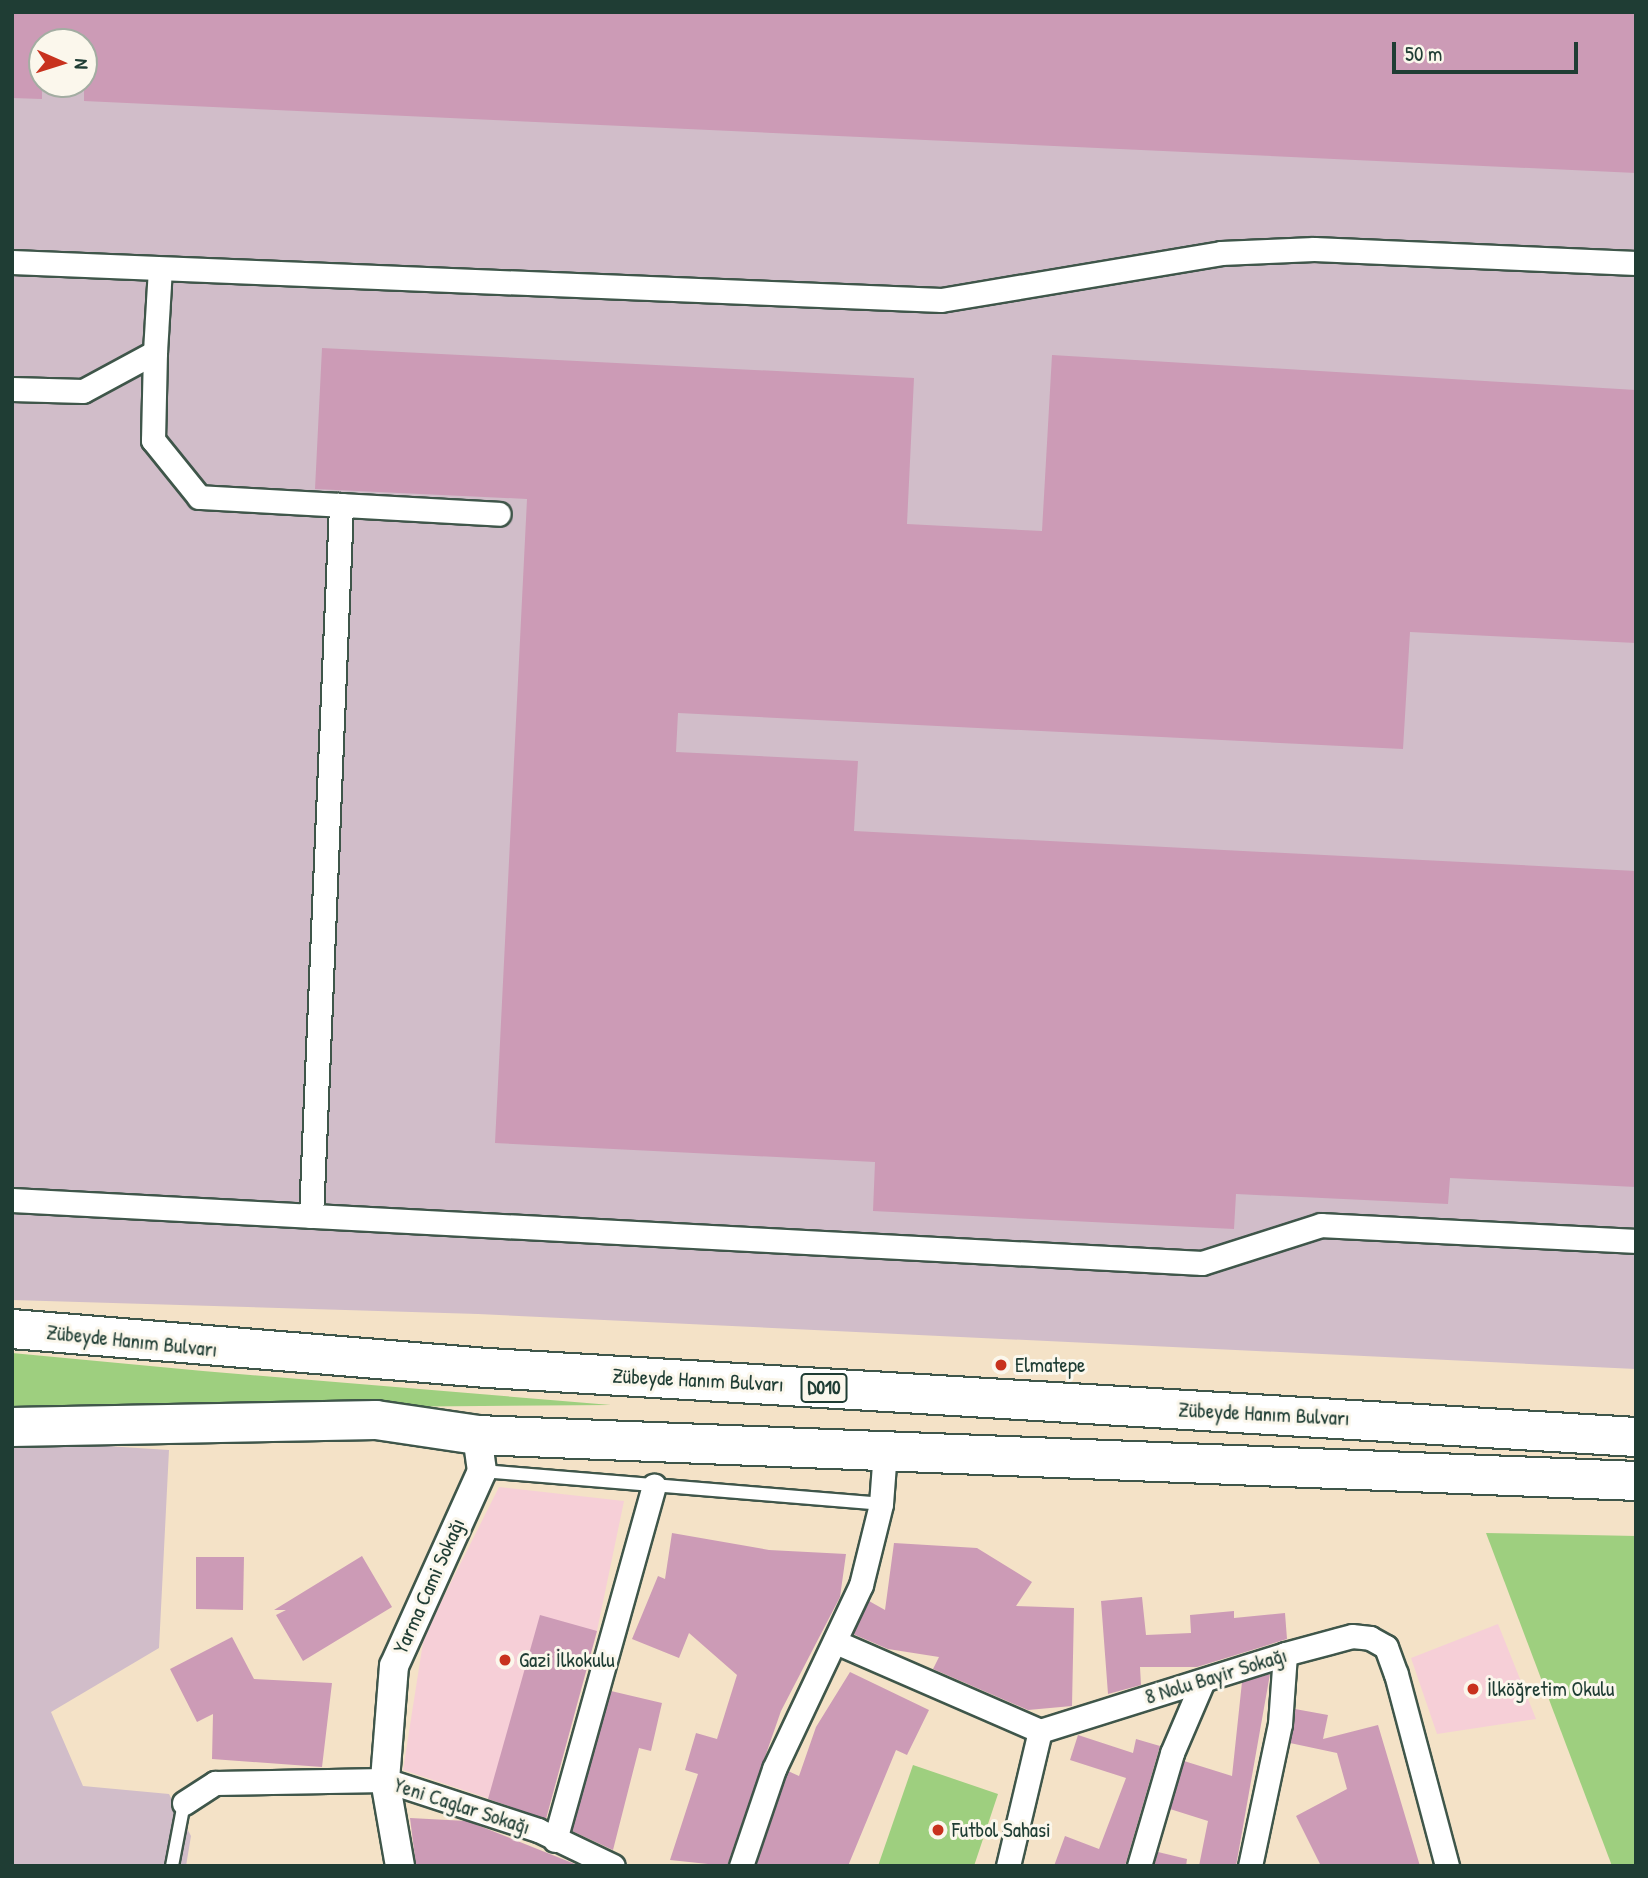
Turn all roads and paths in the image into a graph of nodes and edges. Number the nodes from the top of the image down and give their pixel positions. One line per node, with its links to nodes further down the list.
1 (12, 262): 3 (street)
2 (1636, 263): 3 (street)
3 (160, 269): 4 (street)
4 (155, 352): 5 (street); 6 (street)
5 (12, 389)
6 (341, 505): 7 (street); 9 (street)
7 (499, 514)
8 (12, 1200): 9 (street)
9 (311, 1216): 10 (street)
10 (1636, 1241)
11 (12, 1329): 13 (highway, Zübeyde Hanım Bulvarı / D010)
12 (12, 1427): 15 (highway)
13 (1636, 1437)
14 (885, 1451): 15 (highway); 16 (highway); 18 (street)
15 (480, 1453): 17 (lane); 23 (street, Yarma Cami Sokağı)
16 (1636, 1481)
17 (654, 1486): 18 (lane); 25 (street)
18 (881, 1504): 19 (street)
19 (838, 1643): 22 (street); 29 (street)
20 (1285, 1654): 21 (street, 8 Nolu Bayir Sokağı); 32 (street); 33 (street, 8 Nolu Bayir Sokağı)
21 (1202, 1683): 22 (street, 8 Nolu Bayir Sokağı); 31 (street)
22 (1040, 1731): 30 (street)
23 (385, 1780): 24 (street, Yeni Caglar Sokağı); 25 (street, Yeni Caglar Sokağı); 27 (street, Yarma Cami Sokağı)
24 (184, 1803): 26 (lane)
25 (555, 1840): 28 (street, Yeni Caglar Sokağı)
26 (172, 1866)
27 (400, 1866)
28 (613, 1866)
29 (741, 1866)
30 (1008, 1866)
31 (1139, 1866)
32 (1250, 1866)
33 (1447, 1866)

